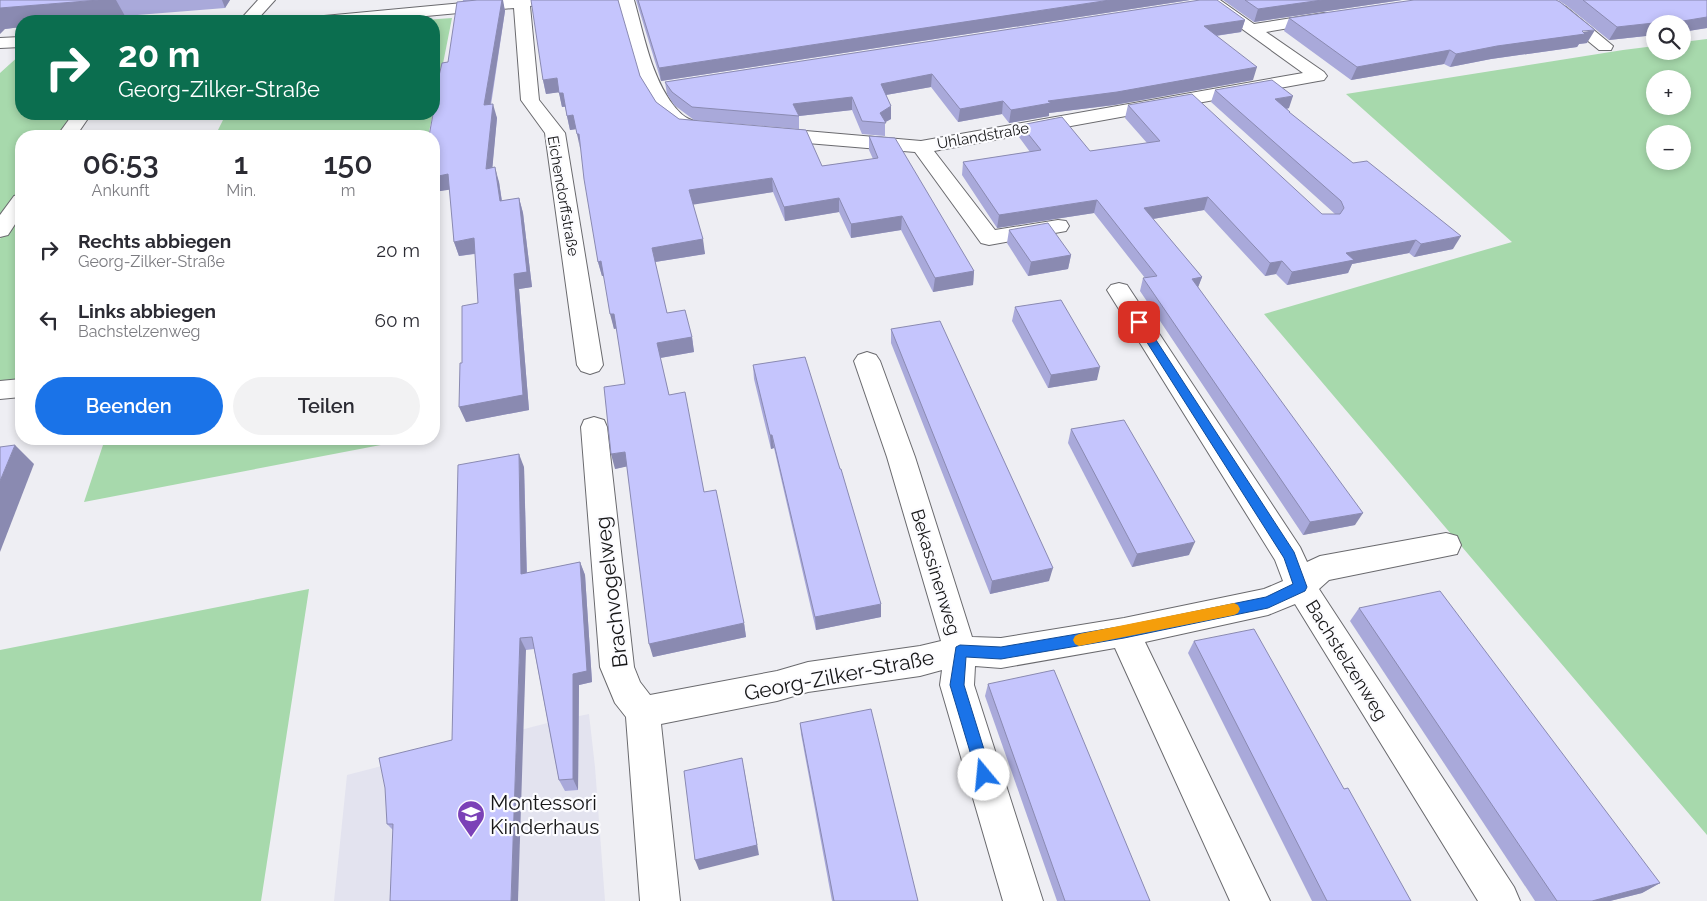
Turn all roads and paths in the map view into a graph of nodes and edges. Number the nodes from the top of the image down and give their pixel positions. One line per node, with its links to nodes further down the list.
1 (267, 0): 7 (street)
2 (545, 0): 5 (street)
3 (626, 0): 15 (street)
4 (1542, 0): 13 (street)
5 (522, 3): 8 (street); 24 (street, Eichendorffstraße)
6 (1206, 3): 10 (street, Uhlandstraße)
7 (253, 15)
8 (390, 15)
9 (1343, 16): 10 (street)
10 (1251, 29): 18 (street, Uhlandstraße)
11 (15, 42): 12 (street)
12 (0, 43)
13 (1605, 46)
14 (672, 86): 15 (street)
15 (653, 89): 16 (street)
16 (717, 130)
17 (756, 133): 18 (street, Uhlandstraße)
18 (921, 147): 20 (street)
19 (15, 209): 21 (street)
20 (1058, 226)
21 (0, 230)
22 (1119, 290): 29 (street, Bachstelzenweg)
23 (867, 361): 31 (street, Bekassinenweg)
24 (590, 365)
25 (15, 389): 26 (street)
26 (0, 390)
27 (594, 427): 32 (street, Brachvogelweg)
28 (1446, 545): 29 (street, Georg-Zilker-Straße)
29 (1301, 587): 30 (street, Georg-Zilker-Straße); 36 (street, Bachstelzenweg)
30 (1124, 632): 31 (street, Georg-Zilker-Straße); 35 (street)
31 (960, 651): 32 (street, Georg-Zilker-Straße); 34 (street, Bekassinenweg)
32 (643, 712): 33 (street)
33 (660, 901)
34 (1022, 901)
35 (1250, 901)
36 (1500, 901)

